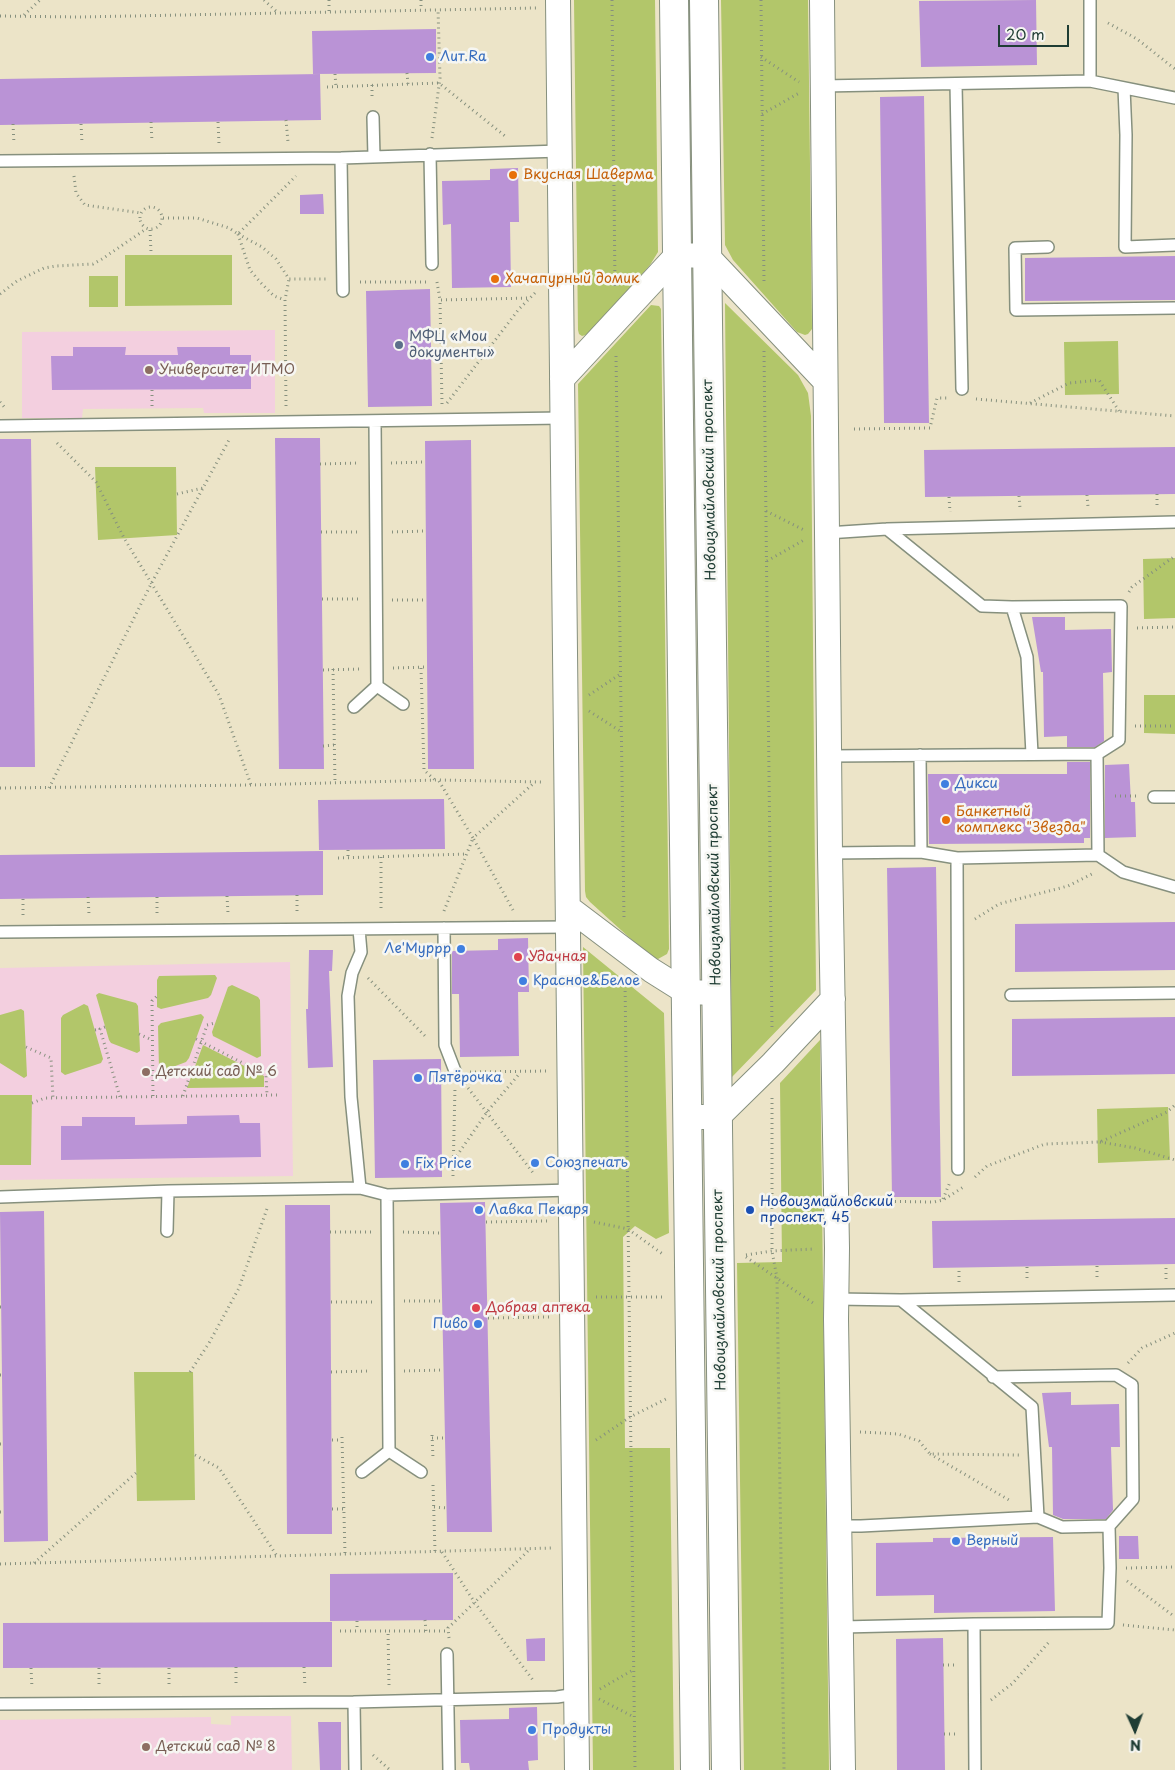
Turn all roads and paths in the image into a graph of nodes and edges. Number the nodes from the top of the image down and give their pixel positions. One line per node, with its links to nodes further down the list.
1 (40, 0): 16 (path)
2 (264, 0): 15 (path)
3 (328, 0): 14 (path)
4 (421, 0): 12 (path)
5 (612, 0): 56 (path)
6 (674, 0): 49 (street)
7 (704, 0): 50 (street, Новоизмайловский проспект)
8 (761, 0): 19 (path)
9 (822, 0): 27 (street)
10 (1090, 0): 18 (lane)
11 (548, 4): 13 (path); 35 (street)
12 (421, 9): 13 (path); 14 (path)
13 (438, 9): 24 (path)
14 (329, 11): 15 (path)
15 (278, 12): 16 (path)
16 (24, 15): 17 (path)
17 (0, 16)
18 (1090, 19): 20 (path); 23 (lane)
19 (761, 57): 27 (path); 32 (path)
20 (1175, 69)
21 (407, 73): 25 (path)
22 (335, 74): 29 (path)
23 (1090, 81): 26 (lane); 30 (lane)
24 (440, 83): 25 (path); 34 (path); 36 (path)
25 (408, 84): 29 (path)
26 (956, 84): 27 (lane); 65 (lane)
27 (810, 86): 32 (path); 64 (street)
28 (327, 87): 29 (path)
29 (336, 87)
30 (1124, 88): 31 (lane); 46 (lane)
31 (1175, 98)
32 (762, 114): 53 (path)
33 (373, 117): 37 (lane)
34 (505, 136)
35 (560, 151): 36 (lane); 63 (street)
36 (430, 154): 37 (lane); 51 (lane)
37 (374, 156): 39 (lane)
38 (310, 158): 39 (lane); 40 (lane); 45 (path)
39 (342, 158): 55 (lane)
40 (72, 160): 41 (lane); 42 (path)
41 (0, 161)
42 (141, 213): 43 (path); 44 (path)
43 (163, 218): 44 (path); 45 (path)
44 (148, 229): 48 (path); 57 (path)
45 (238, 234): 59 (path)
46 (1175, 245)
47 (1048, 247): 60 (lane)
48 (151, 252)
49 (677, 256): 50 (street); 63 (street); 143 (street)
50 (707, 256): 64 (street); 144 (street, Новоизмайловский проспект)
51 (432, 264)
52 (289, 279): 59 (path)
53 (764, 284)
54 (540, 289): 58 (path)
55 (342, 291)
56 (615, 291)
57 (0, 294)
58 (530, 298): 58 (path)
59 (285, 300): 72 (path)
60 (1175, 308)
61 (764, 344): 79 (path)
62 (616, 348): 92 (path)
63 (562, 379): 70 (street)
64 (825, 381): 82 (street)
65 (958, 394): 76 (path)
66 (972, 398): 67 (path)
67 (1029, 403): 68 (path); 68 (path)
68 (1120, 412): 69 (path)
69 (1175, 416)
70 (563, 418): 71 (lane); 133 (street)
71 (375, 421): 72 (lane); 93 (lane)
72 (286, 422): 73 (lane)
73 (238, 423): 74 (lane); 77 (path)
74 (39, 425): 75 (lane); 85 (path)
75 (0, 426)
76 (854, 429)
77 (204, 488): 78 (path); 85 (path)
78 (177, 494)
79 (766, 511): 82 (path); 84 (path)
80 (1175, 522): 81 (lane)
81 (887, 529): 82 (lane); 87 (lane)
82 (812, 534): 84 (path); 108 (street)
83 (1175, 556): 86 (path)
84 (767, 561): 154 (path)
85 (151, 584): 113 (path); 115 (path)
86 (1121, 606): 87 (lane); 89 (lane)
87 (1012, 607): 106 (lane)
88 (1175, 627): 89 (path)
89 (1121, 628): 107 (lane)
90 (420, 668): 101 (path)
91 (333, 670): 103 (path)
92 (620, 674): 94 (path); 100 (path)
93 (377, 686): 95 (lane); 96 (lane)
94 (584, 699)
95 (404, 704)
96 (354, 707)
97 (584, 708): 100 (path)
98 (1126, 726): 99 (path)
99 (1175, 726)
100 (620, 731): 134 (path)
101 (423, 743): 102 (path); 109 (path)
102 (428, 743)
103 (334, 745): 104 (path); 112 (path)
104 (323, 746)
105 (920, 754): 106 (lane); 108 (lane); 122 (lane)
106 (1032, 754): 107 (lane)
107 (1097, 754): 116 (lane)
108 (830, 756): 123 (street)
109 (438, 780): 110 (path); 112 (path); 119 (path)
110 (535, 782): 111 (path); 119 (path)
111 (546, 782)
112 (335, 783): 113 (path)
113 (251, 785): 115 (path)
114 (0, 788): 115 (path)
115 (49, 788)
116 (1097, 795): 117 (path); 125 (lane)
117 (1154, 797): 118 (lane)
118 (1175, 797)
119 (473, 838): 124 (path); 135 (path)
120 (417, 849): 126 (path)
121 (348, 850): 129 (path)
122 (921, 852): 123 (lane); 130 (lane)
123 (830, 853): 148 (street)
124 (467, 854): 126 (path); 137 (path)
125 (1098, 855): 130 (lane); 131 (lane)
126 (418, 856): 127 (path)
127 (381, 857): 129 (path); 136 (path)
128 (338, 858): 129 (path)
129 (348, 858)
130 (957, 858): 139 (lane)
131 (1112, 864): 132 (lane); 139 (path)
132 (1175, 887)
133 (568, 918): 135 (lane); 143 (street); 186 (street)
134 (624, 925)
135 (519, 927): 137 (lane)
136 (381, 928): 137 (lane); 138 (lane)
137 (441, 928): 160 (lane)
138 (359, 929): 140 (lane); 141 (lane)
139 (957, 929): 180 (lane)
140 (0, 932)
141 (356, 965): 160 (path); 184 (lane)
142 (625, 979): 195 (path)
143 (686, 992): 144 (street); 175 (street)
144 (716, 993): 176 (street, Новоизмайловский проспект)
145 (1175, 993): 146 (lane)
146 (1011, 995)
147 (157, 996): 156 (path)
148 (833, 999): 176 (street); 197 (street)
149 (215, 1023): 158 (path)
150 (105, 1027): 151 (path)
151 (100, 1029): 152 (path); 170 (path)
152 (95, 1030)
153 (139, 1034): 156 (path)
154 (772, 1038)
155 (196, 1039): 158 (path)
156 (152, 1040): 159 (path)
157 (158, 1042): 159 (path)
158 (201, 1042): 166 (path); 169 (path)
159 (152, 1045): 168 (path)
160 (445, 1045): 162 (lane)
161 (26, 1047): 171 (path)
162 (455, 1071): 164 (path); 174 (path); 179 (path)
163 (547, 1071): 164 (path)
164 (520, 1072): 174 (path)
165 (772, 1089): 199 (path)
166 (267, 1095): 167 (path); 169 (path)
167 (276, 1095)
168 (153, 1096): 169 (path); 170 (path)
169 (183, 1096)
170 (120, 1097): 171 (path)
171 (53, 1098): 172 (path)
172 (32, 1103)
173 (1175, 1105): 177 (path)
174 (487, 1112): 179 (path); 182 (path)
175 (688, 1117): 176 (street); 273 (street)
176 (718, 1117): 274 (street, Новоизмайловский проспект)
177 (1100, 1142): 178 (path); 181 (path)
178 (1175, 1160)
179 (453, 1161): 188 (path)
180 (958, 1170)
181 (972, 1179)
182 (540, 1181)
183 (966, 1184): 191 (path)
184 (360, 1188): 185 (lane); 189 (lane)
185 (274, 1190): 187 (lane); 210 (path)
186 (571, 1190): 188 (lane); 202 (street)
187 (168, 1191): 190 (lane); 196 (lane)
188 (453, 1193): 189 (lane)
189 (387, 1195): 219 (lane)
190 (0, 1197)
191 (860, 1201)
192 (551, 1221): 193 (path)
193 (486, 1222)
194 (593, 1222): 195 (path)
195 (628, 1229): 198 (path); 203 (path)
196 (167, 1231)
197 (837, 1248): 199 (path); 206 (street)
198 (656, 1250)
199 (772, 1251): 200 (path); 200 (path)
200 (777, 1278): 206 (path); 275 (path)
201 (1175, 1295): 205 (lane)
202 (572, 1297): 203 (path); 261 (street)
203 (629, 1297): 204 (path); 214 (path)
204 (668, 1297)
205 (902, 1300): 206 (lane); 212 (lane)
206 (836, 1309): 233 (street)
207 (552, 1316): 208 (path)
208 (488, 1318)
209 (1175, 1333): 211 (path)
210 (190, 1372)
211 (1116, 1376): 212 (lane); 234 (lane)
212 (993, 1377): 221 (lane)
213 (664, 1401): 214 (path)
214 (630, 1416): 218 (path); 260 (path)
215 (860, 1432): 220 (path)
216 (445, 1438): 223 (path)
217 (332, 1440): 231 (path)
218 (591, 1444)
219 (389, 1451): 224 (lane); 225 (lane)
220 (930, 1454): 221 (path); 232 (path)
221 (1034, 1455): 232 (lane)
222 (195, 1456): 240 (path)
223 (433, 1464)
224 (362, 1472)
225 (421, 1472)
226 (136, 1473): 242 (path)
227 (433, 1481): 228 (path)
228 (434, 1507): 229 (path); 237 (path)
229 (447, 1508)
230 (332, 1509): 231 (path)
231 (344, 1509): 239 (path)
232 (1038, 1517): 233 (lane); 234 (lane)
233 (839, 1526): 251 (street)
234 (1109, 1526): 244 (lane)
235 (555, 1548): 236 (path)
236 (530, 1549): 238 (path); 245 (path)
237 (435, 1551): 238 (path); 239 (path)
238 (442, 1552): 245 (path)
239 (345, 1554): 240 (path)
240 (277, 1556): 242 (path)
241 (0, 1564): 242 (path)
242 (34, 1564)
243 (1175, 1567): 244 (path)
244 (1110, 1568): 246 (path); 249 (lane)
245 (475, 1603): 257 (path); 262 (path)
246 (1175, 1617)
247 (425, 1620): 256 (path)
248 (357, 1621): 254 (path)
249 (1108, 1623): 250 (lane); 252 (path)
250 (974, 1624): 251 (lane); 277 (lane)
251 (842, 1626): 276 (street)
252 (1175, 1630)
253 (340, 1631): 254 (path)
254 (357, 1631): 255 (path)
255 (388, 1631): 256 (path); 264 (path)
256 (426, 1631): 257 (path)
257 (449, 1631): 259 (path)
258 (1053, 1635): 266 (path)
259 (447, 1654): 263 (lane)
260 (633, 1670): 261 (path); 268 (path)
261 (588, 1693): 262 (lane); 268 (path); 271 (street)
262 (545, 1697): 263 (lane)
263 (447, 1700): 264 (lane); 270 (lane)
264 (389, 1701): 265 (lane)
265 (354, 1702): 267 (lane); 269 (lane)
266 (984, 1703)
267 (0, 1704)
268 (634, 1717): 272 (path)
269 (354, 1770)
270 (449, 1770)
271 (577, 1770)
272 (634, 1770)
273 (696, 1770)
274 (726, 1770)
275 (784, 1770)
276 (843, 1770)
277 (975, 1770)

